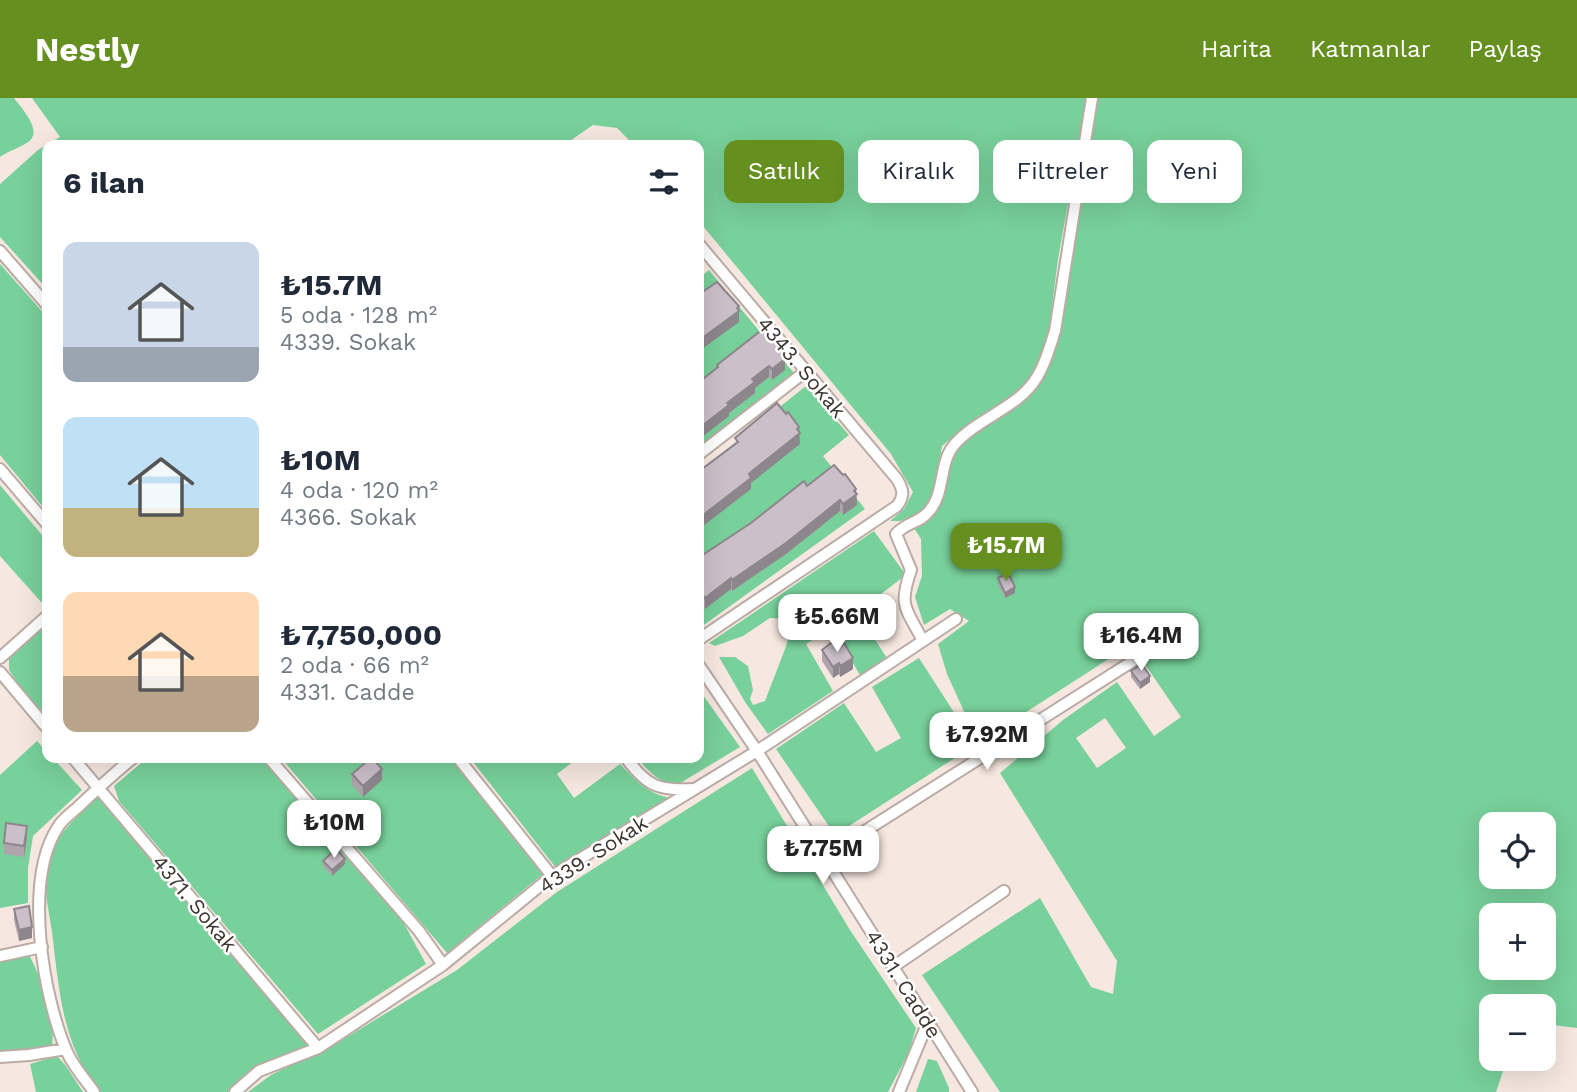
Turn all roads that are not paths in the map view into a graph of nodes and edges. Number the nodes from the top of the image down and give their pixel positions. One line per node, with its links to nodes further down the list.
1 (1092, 98): 14 (street)
2 (704, 250): 4 (street, 4343. Sokak)
3 (0, 251): 6 (street)
4 (708, 255): 5 (street); 7 (street, 4343. Sokak)
5 (704, 258)
6 (42, 299)
7 (806, 371): 8 (street); 13 (street, 4343. Sokak)
8 (704, 450)
9 (0, 469): 10 (street)
10 (42, 518)
11 (956, 619): 14 (street, 4339. Sokak)
12 (42, 621): 15 (street)
13 (704, 636)
14 (923, 641): 20 (street, 4339. Sokak)
15 (0, 658)
16 (1133, 661): 28 (street)
17 (0, 672): 19 (street)
18 (704, 673): 20 (street, 4331. Cadde)
19 (42, 722)
20 (757, 751): 27 (street, 4339. Sokak); 28 (street, 4331. Cadde)
21 (77, 763): 26 (street, 4371. Sokak)
22 (126, 763): 26 (street)
23 (273, 763): 33 (street)
24 (462, 763): 29 (street)
25 (630, 763): 27 (street)
26 (98, 787): 31 (street); 36 (street, 4371. Sokak)
27 (696, 789): 29 (street, 4339. Sokak)
28 (824, 857): 34 (street, 4331. Cadde)
29 (552, 876): 33 (street, 4339. Sokak)
30 (1004, 891): 34 (street)
31 (42, 947): 32 (street); 37 (street)
32 (0, 956)
33 (443, 965): 36 (street, 4339. Sokak)
34 (893, 967): 35 (street, 4331. Cadde)
35 (928, 1022): 41 (street); 42 (street, 4331. Cadde)
36 (318, 1048): 40 (street, 4339. Sokak)
37 (66, 1049): 38 (street); 39 (street)
38 (0, 1056)
39 (94, 1092)
40 (235, 1092)
41 (899, 1092)
42 (972, 1092)

